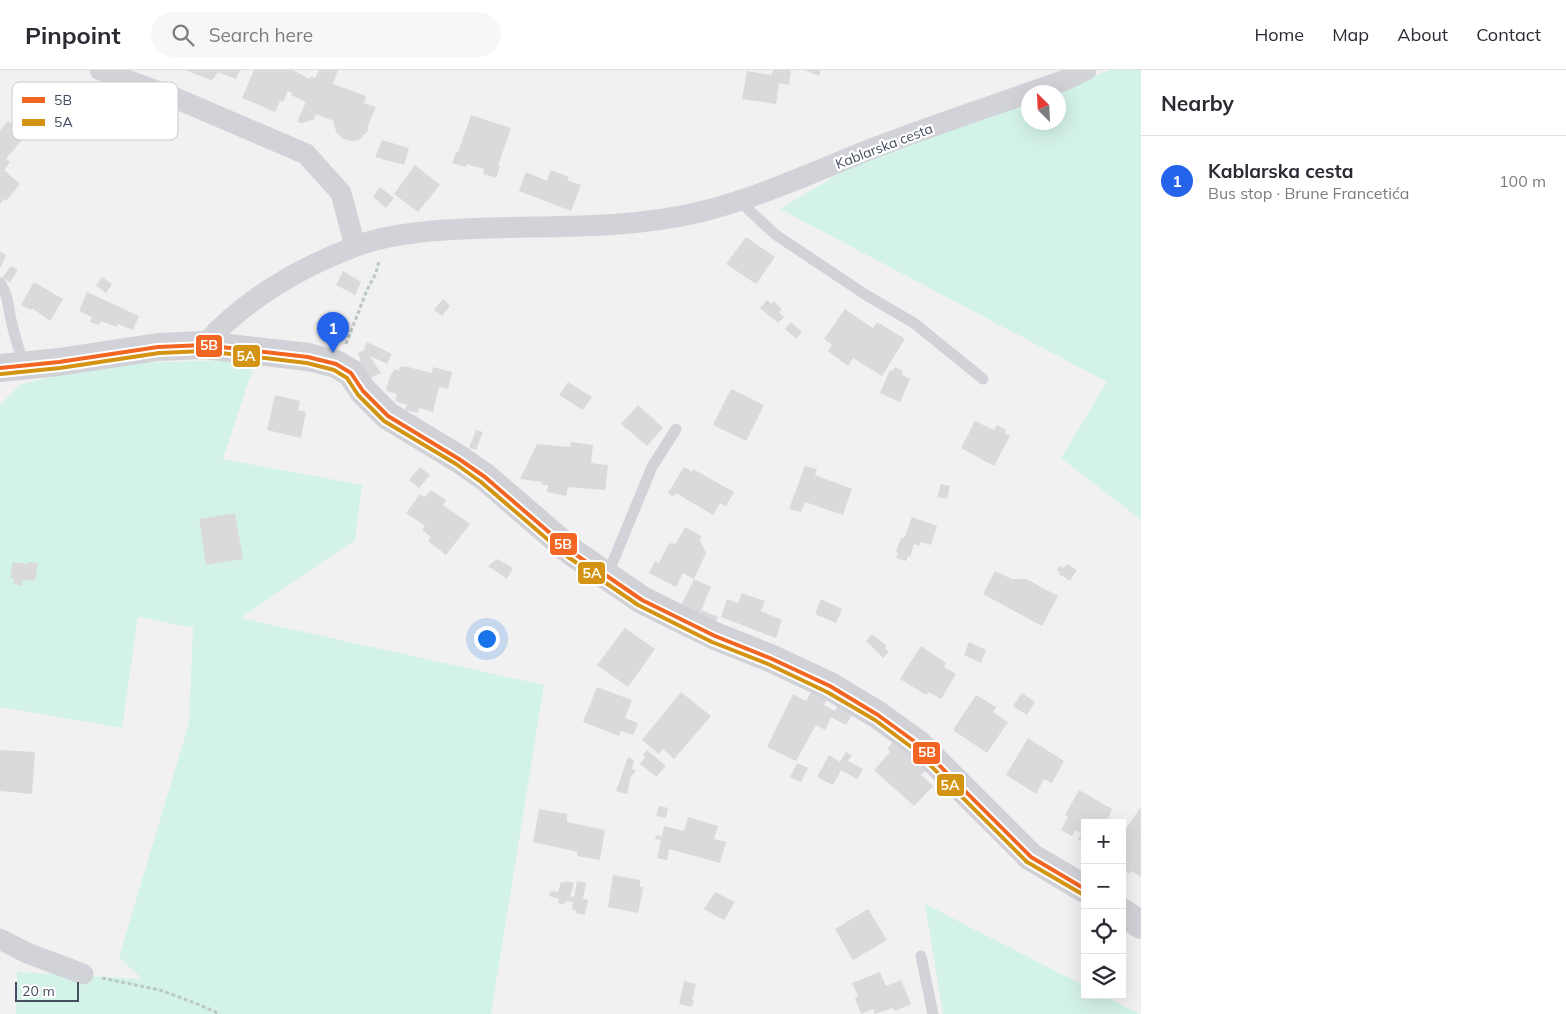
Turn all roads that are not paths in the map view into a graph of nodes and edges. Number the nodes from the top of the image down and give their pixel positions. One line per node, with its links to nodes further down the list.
1 (100, 70): 3 (street)
2 (1086, 70): 4 (street, Kablarska cesta)
3 (132, 82)
4 (1052, 85)
5 (1021, 96): 7 (street, Kablarska cesta)
6 (178, 99): 8 (street)
7 (740, 201): 8 (street, Kablarska cesta); 12 (lane)
8 (355, 246): 10 (street, Kablarska cesta)
9 (0, 282): 11 (lane)
10 (204, 345): 11 (street); 14 (street)
11 (12, 367)
12 (983, 379)
13 (676, 429): 14 (lane)
14 (607, 576): 15 (street)
15 (1081, 887)
16 (1126, 915): 17 (street)
17 (1141, 925)
18 (0, 939): 20 (street)
19 (921, 956): 21 (lane)
20 (83, 974)
21 (933, 1014)

